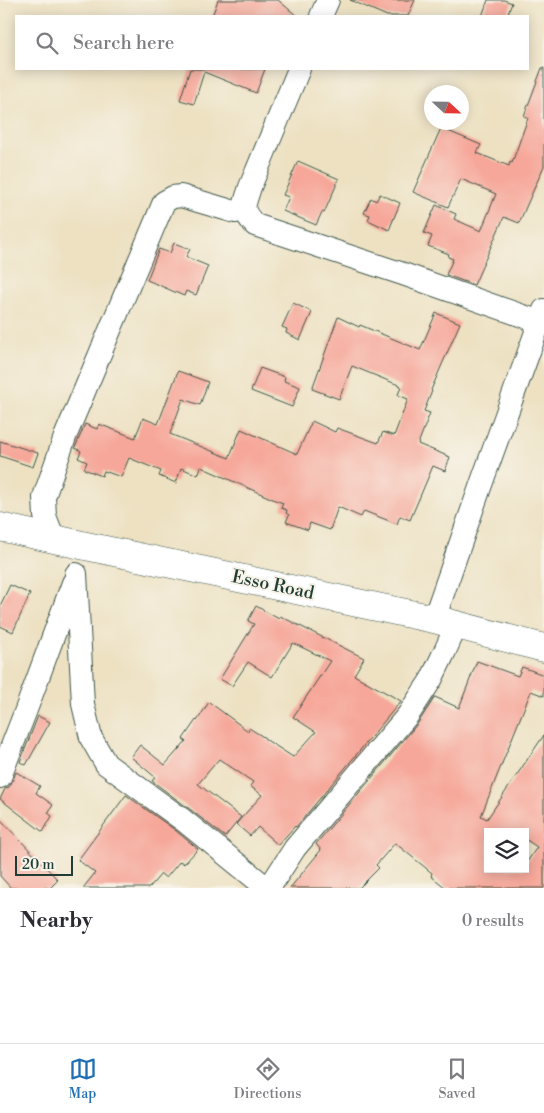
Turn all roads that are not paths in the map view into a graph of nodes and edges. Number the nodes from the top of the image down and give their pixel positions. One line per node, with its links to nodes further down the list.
1 (328, 0): 2 (street)
2 (321, 15)
3 (299, 70): 4 (street)
4 (244, 209): 5 (street); 7 (street)
5 (542, 316): 10 (street)
6 (0, 527): 7 (street, Esso Road)
7 (54, 539): 8 (street, Esso Road)
8 (86, 546): 9 (street); 10 (street, Esso Road)
9 (76, 574): 12 (street); 13 (street)
10 (446, 622): 11 (street, Esso Road); 13 (street)
11 (544, 648)
12 (0, 776)
13 (268, 888)

